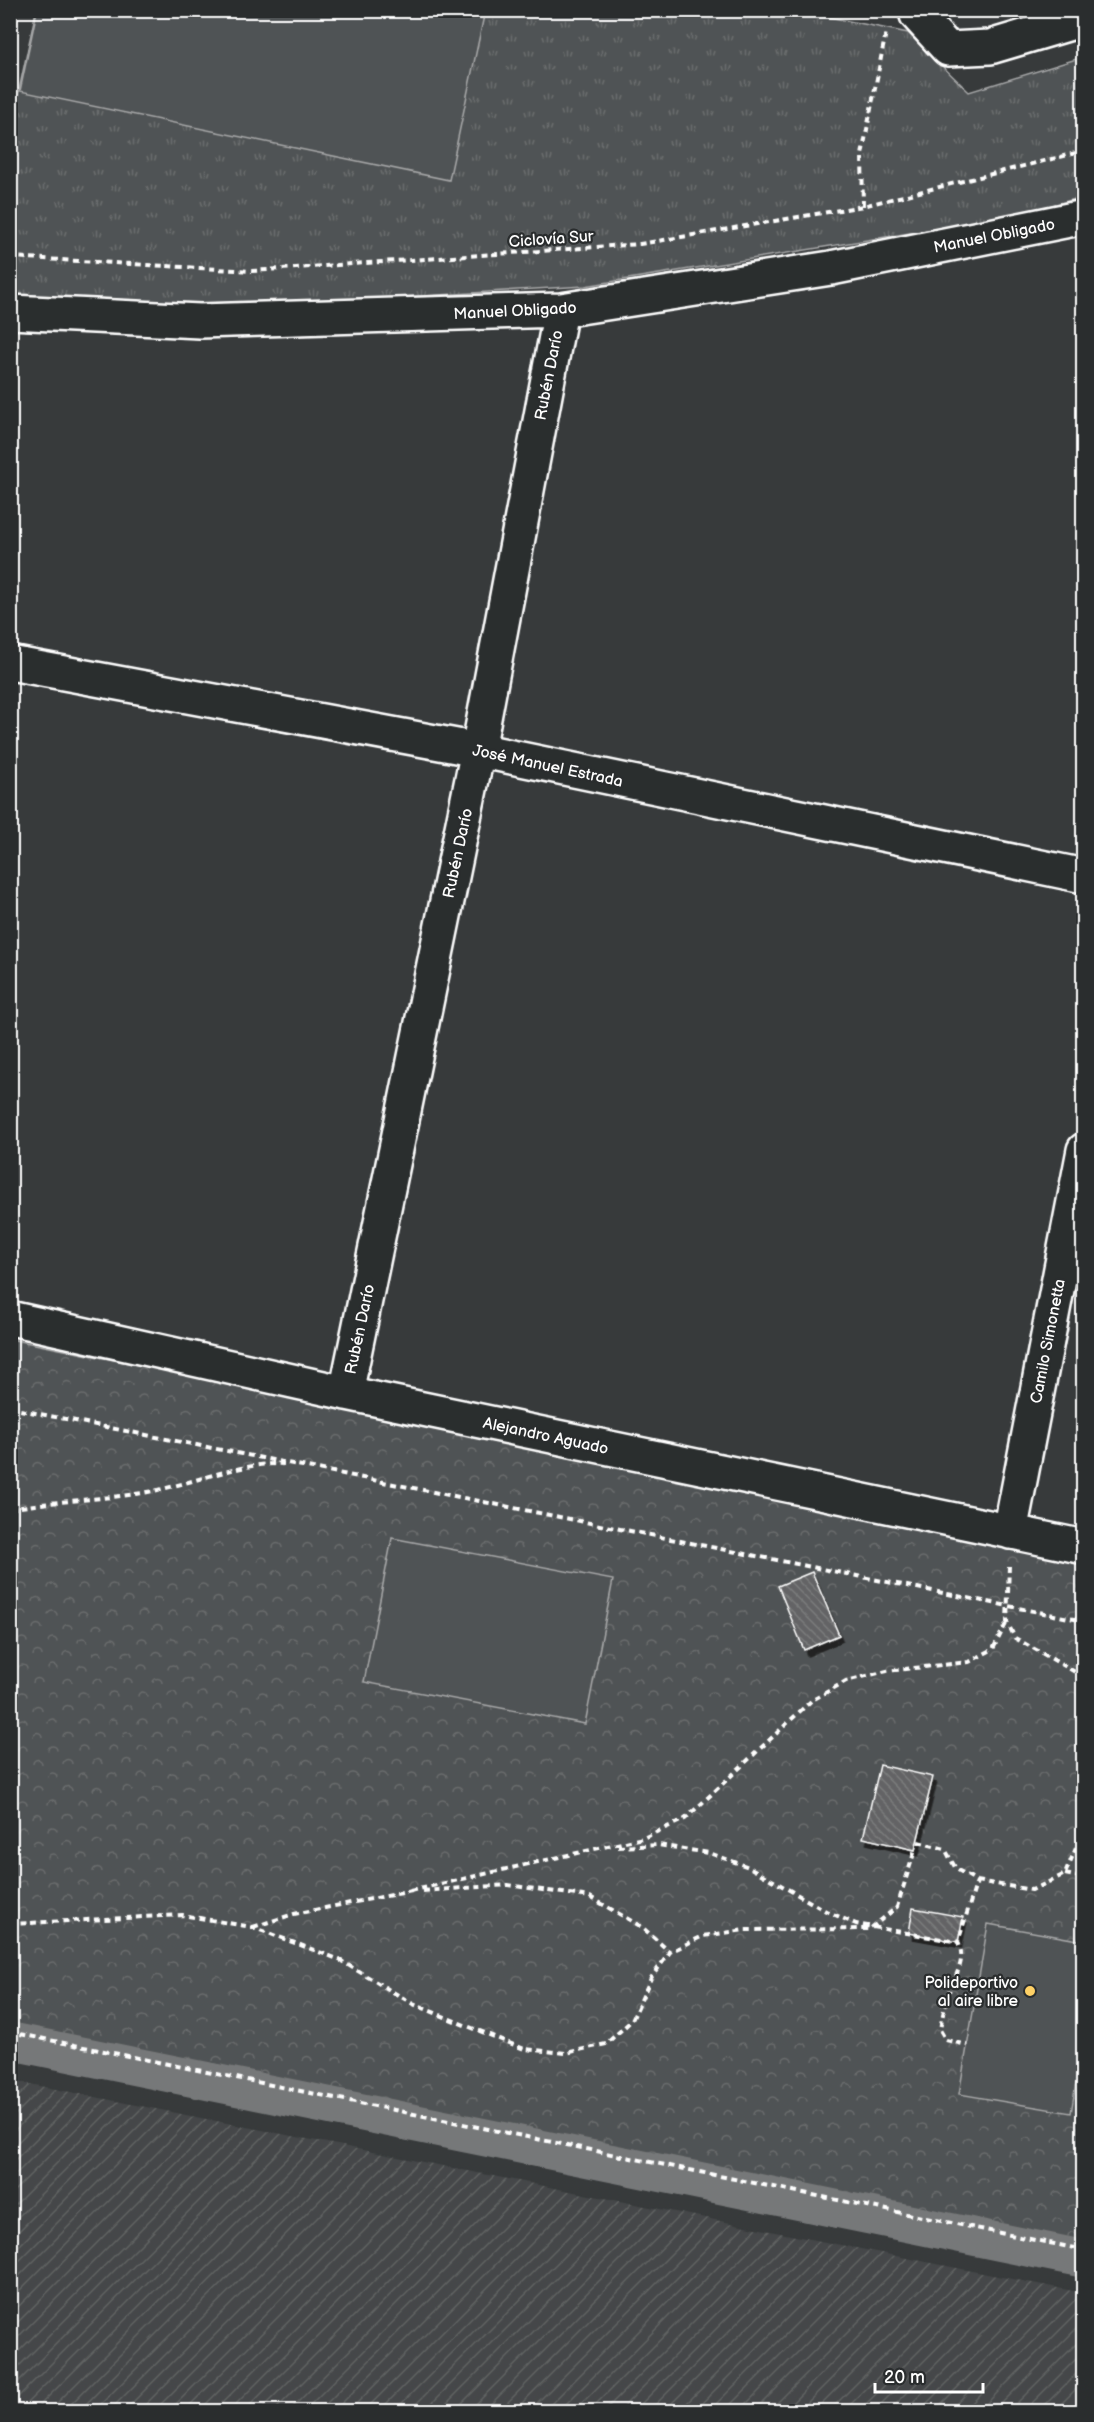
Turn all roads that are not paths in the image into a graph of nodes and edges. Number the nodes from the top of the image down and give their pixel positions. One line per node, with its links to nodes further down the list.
1 (902, 16): 2 (street)
2 (1083, 19)
3 (1083, 217): 4 (street, Manuel Obligado)
4 (561, 310): 5 (street, Manuel Obligado); 7 (street, Rubén Darío)
5 (10, 312)
6 (10, 663): 7 (street, José Manuel Estrada)
7 (478, 750): 8 (street, José Manuel Estrada); 11 (street, Rubén Darío)
8 (1083, 876)
9 (1083, 1150): 12 (street, Camilo Simonetta)
10 (10, 1318): 11 (street, Alejandro Aguado)
11 (346, 1393): 12 (street, Alejandro Aguado)
12 (1010, 1532): 13 (street, Alejandro Aguado)
13 (1083, 1547)

